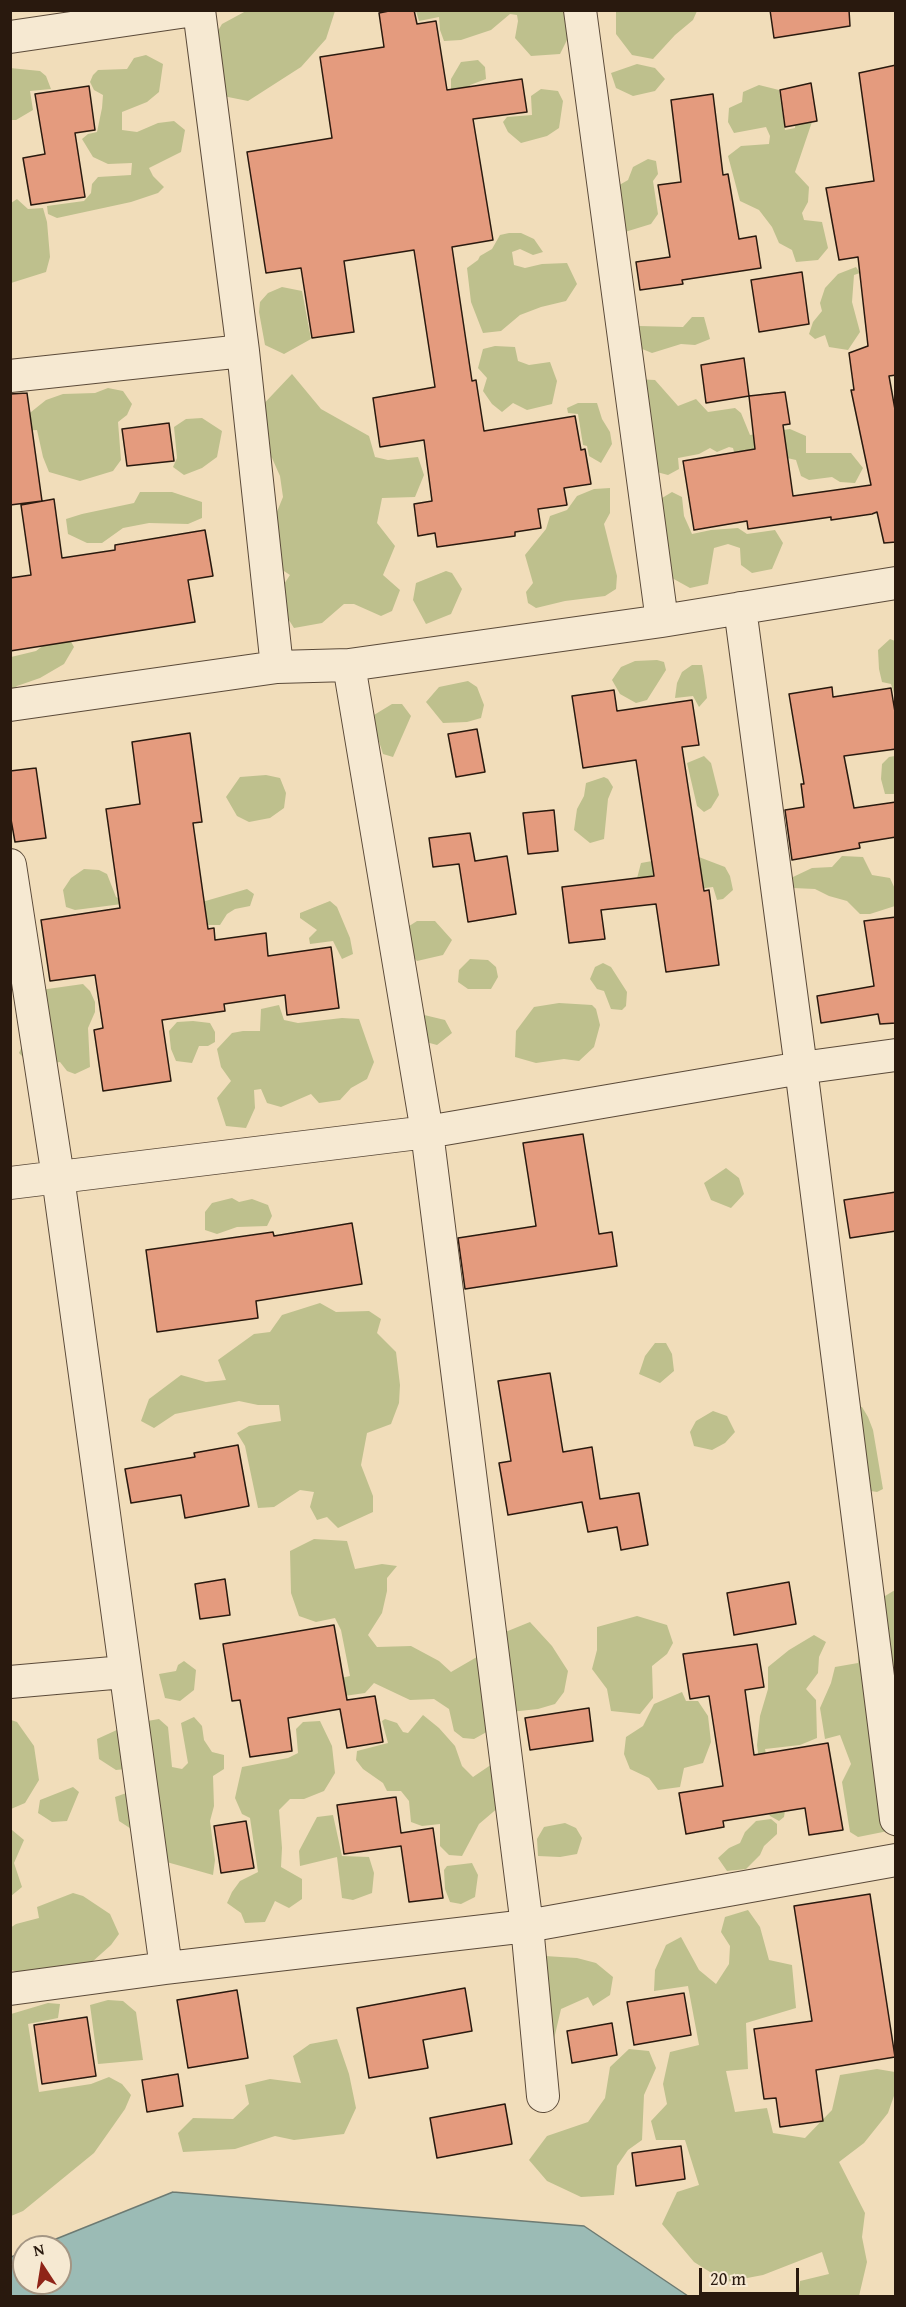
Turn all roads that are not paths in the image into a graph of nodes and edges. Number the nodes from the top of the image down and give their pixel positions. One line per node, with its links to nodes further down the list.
1 (194, 10): 4 (street)
2 (199, 10): 5 (street)
3 (580, 10): 9 (street)
4 (10, 38)
5 (243, 351): 6 (street); 11 (street)
6 (10, 376)
7 (896, 583): 8 (street)
8 (740, 608): 9 (street); 15 (street)
9 (662, 621): 10 (street)
10 (349, 665): 11 (street); 16 (street)
11 (278, 667): 12 (street)
12 (10, 705)
13 (10, 865): 17 (street)
14 (896, 1054): 15 (street)
15 (801, 1068): 16 (street); 21 (street)
16 (427, 1132): 17 (street); 23 (street)
17 (58, 1177): 18 (street); 19 (street)
18 (10, 1183)
19 (124, 1672): 20 (street); 24 (street)
20 (10, 1682)
21 (896, 1819)
22 (896, 1860): 23 (street)
23 (527, 1926): 24 (street); 26 (street)
24 (166, 1968): 25 (street)
25 (10, 1989)
26 (543, 2096)

